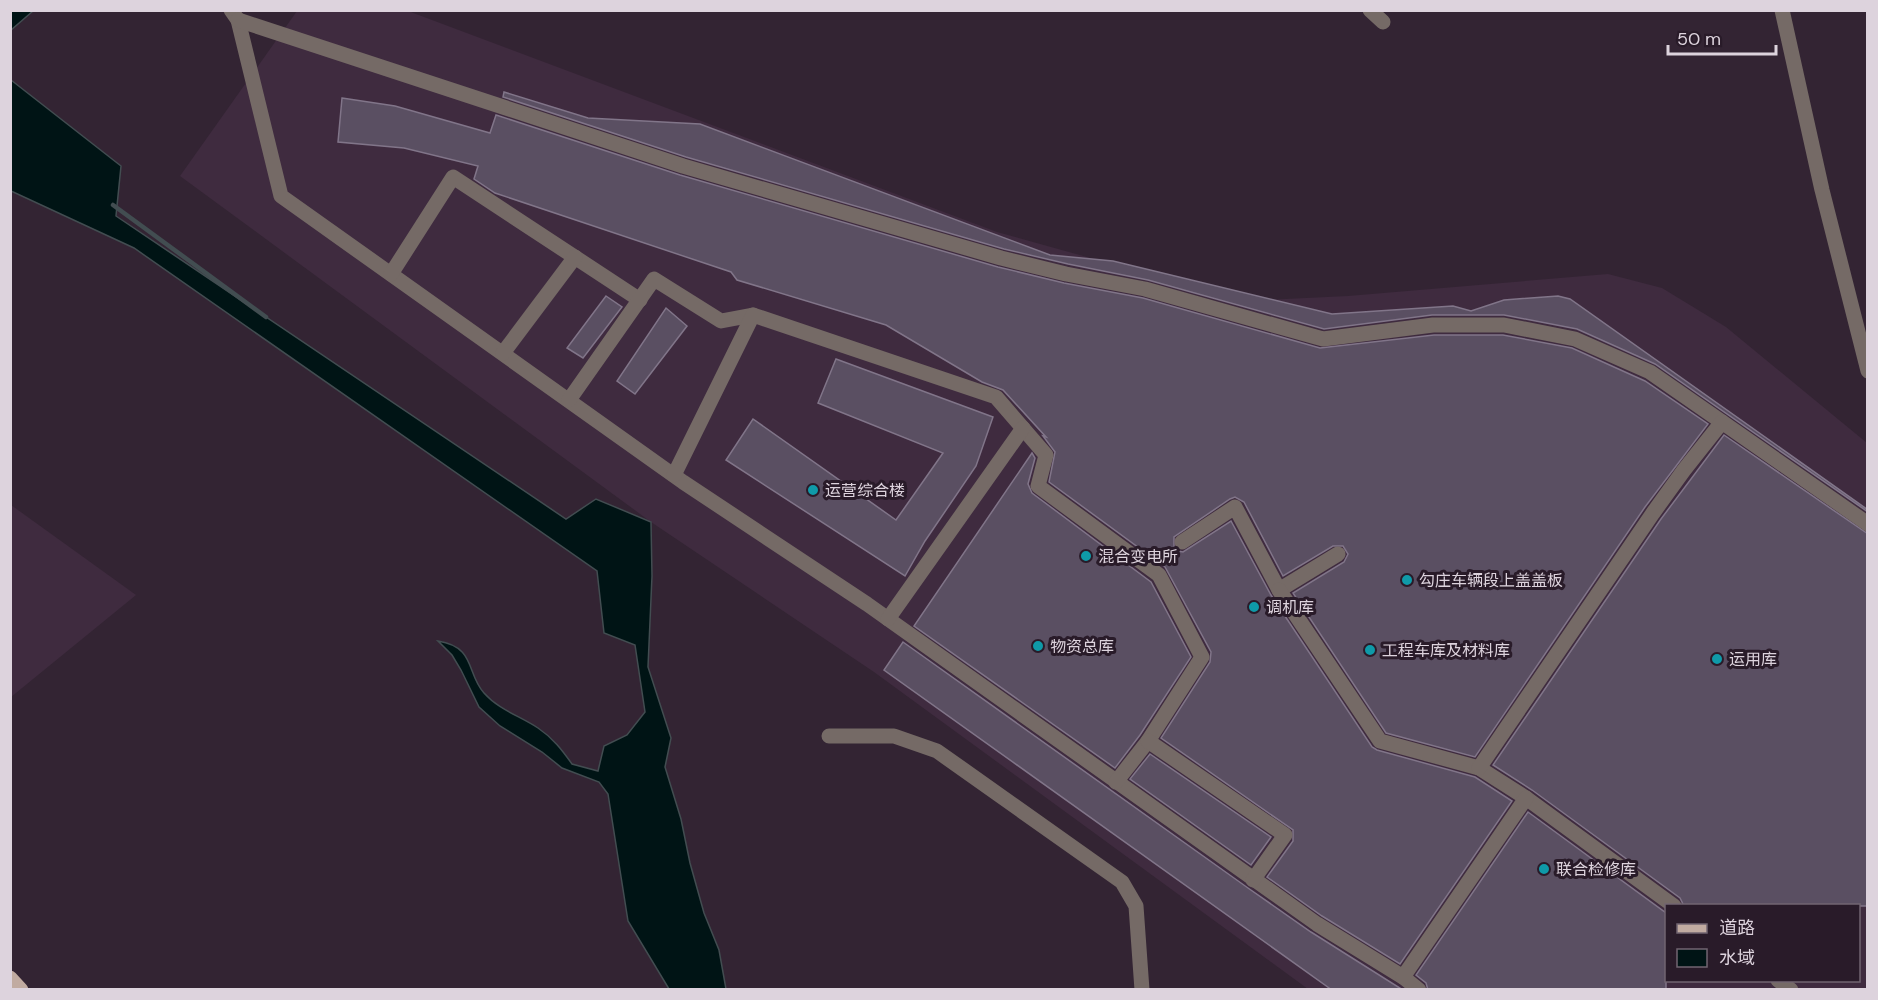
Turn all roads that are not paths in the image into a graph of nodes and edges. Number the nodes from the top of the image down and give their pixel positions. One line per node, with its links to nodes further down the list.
1 (1370, 10): 4 (street)
2 (1782, 10): 10 (street)
3 (235, 15): 6 (street); 12 (street)
4 (1383, 22)
5 (575, 257): 6 (street); 7 (street); 9 (street)
6 (391, 274): 9 (street)
7 (640, 300): 8 (street); 11 (street)
8 (753, 315): 13 (street); 14 (street)
9 (503, 353): 11 (street)
10 (1868, 371)
11 (569, 400): 14 (street)
12 (1722, 422): 15 (street); 22 (street)
13 (1023, 428): 19 (street); 21 (street)
14 (674, 476): 19 (street)
15 (1868, 524)
16 (1182, 542): 18 (street)
17 (1338, 554): 18 (street)
18 (1279, 590): 22 (street)
19 (888, 619): 23 (street)
20 (829, 736): 30 (street)
21 (1148, 741): 23 (street); 25 (street)
22 (1479, 768): 24 (street)
23 (1116, 782): 25 (street)
24 (1526, 798): 26 (street); 27 (street)
25 (1253, 880): 27 (street)
26 (1671, 904)
27 (1402, 977): 31 (street)
28 (10, 978): 29 (main road)
29 (21, 990)
30 (1142, 990)
31 (1419, 990)

